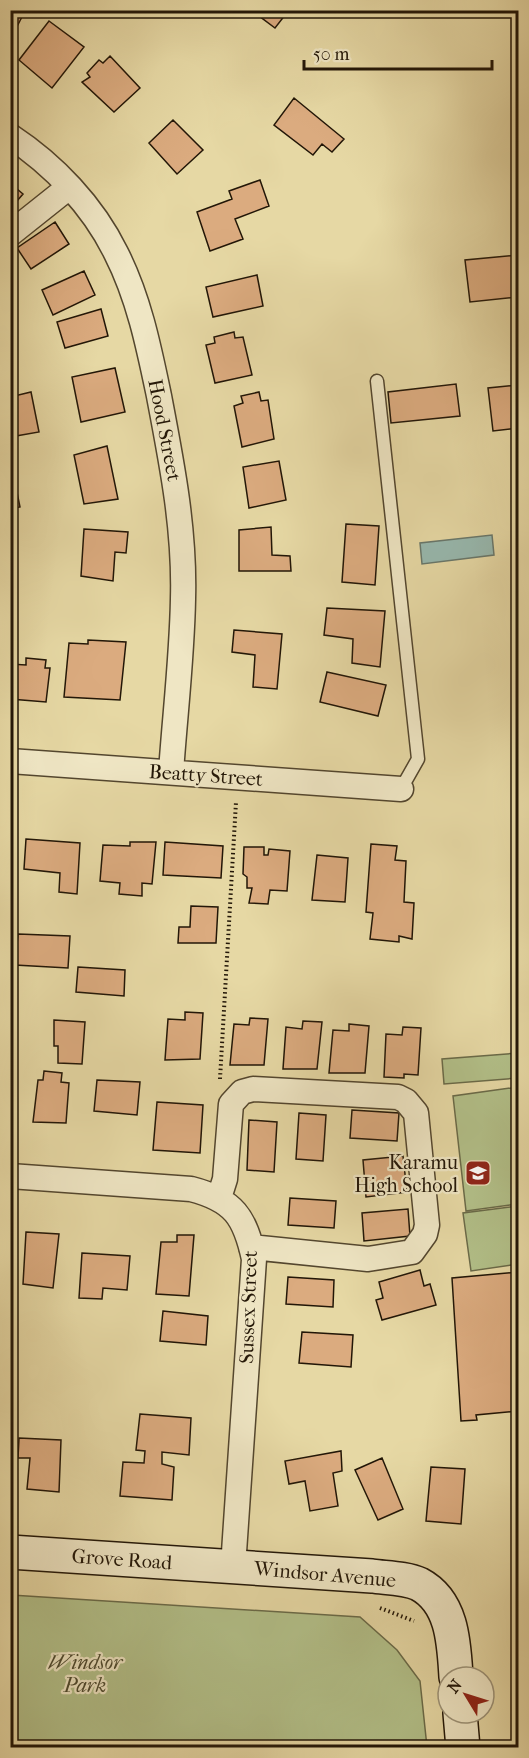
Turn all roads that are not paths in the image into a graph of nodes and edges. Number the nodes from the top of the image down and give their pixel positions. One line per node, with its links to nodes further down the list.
1 (10, 136): 2 (street, Hood Street)
2 (69, 187): 3 (street); 6 (street, Hood Street)
3 (10, 234)
4 (377, 381): 7 (lane)
5 (10, 761): 6 (street, Beatty Street)
6 (171, 772): 7 (street, Beatty Street)
7 (401, 789)
8 (10, 1176): 9 (street, Sussex Street)
9 (219, 1198): 10 (street, Sussex Street); 10 (street)
10 (251, 1247): 12 (street, Sussex Street)
11 (10, 1552): 12 (main road, Grove Road)
12 (233, 1567): 13 (main road, Windsor Avenue)
13 (455, 1665)
14 (461, 1725): 15 (main road)
15 (463, 1748)

